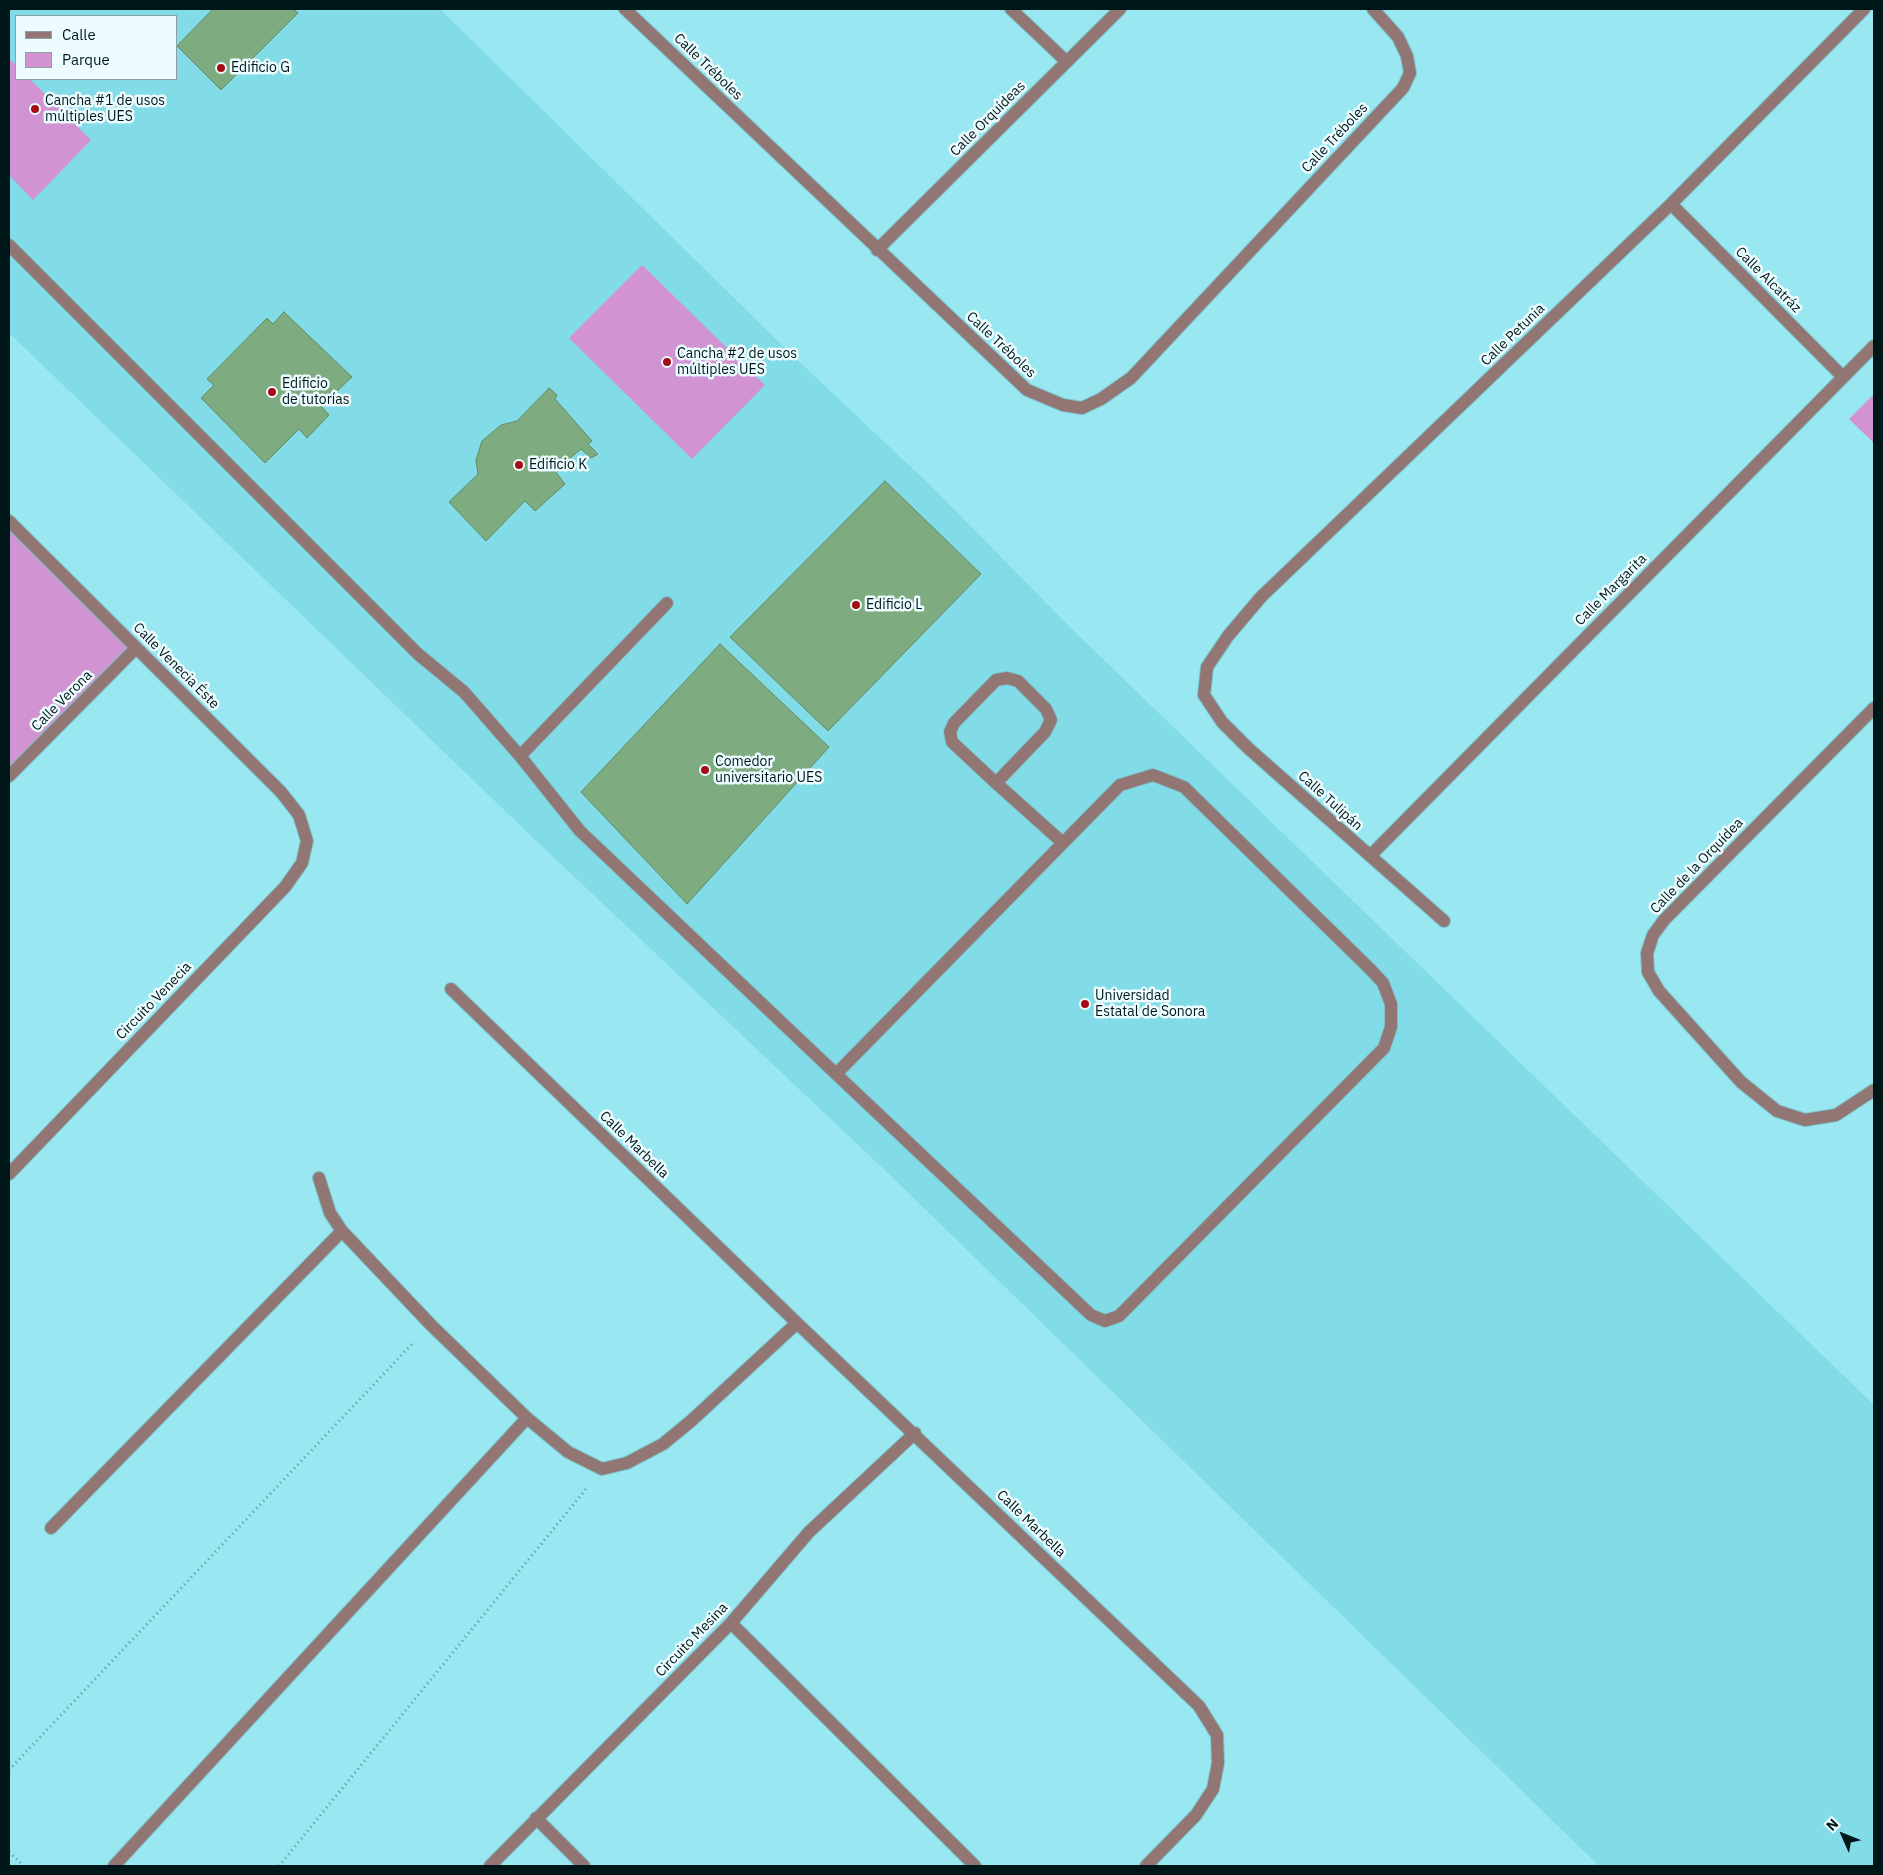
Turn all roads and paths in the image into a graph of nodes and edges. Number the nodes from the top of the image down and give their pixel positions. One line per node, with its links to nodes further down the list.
1 (625, 9): 9 (street, Calle Tréboles)
2 (1011, 9): 6 (street)
3 (1120, 9): 6 (street, Calle Orquídeas)
4 (1373, 9): 9 (street, Calle Tréboles)
5 (1864, 9): 7 (street, Calle Petunia)
6 (1067, 62): 9 (street, Calle Orquídeas)
7 (1671, 204): 11 (street, Calle Alcatráz); 15 (street, Calle Petunia)
8 (9, 245): 17 (street)
9 (877, 250)
10 (1874, 346): 11 (street, Calle Margarita)
11 (1843, 377): 22 (street, Calle Margarita)
12 (9, 521): 14 (street, Calle Venecia Éste)
13 (667, 603): 17 (street)
14 (136, 648): 18 (street, Calle Verona); 20 (street, Calle Venecia Éste)
15 (1204, 696): 22 (street, Calle Tulipán)
16 (1874, 708): 26 (street, Calle de la Orquídea)
17 (520, 756): 25 (street)
18 (9, 776)
19 (996, 783): 19 (street); 21 (street)
20 (307, 841): 27 (street, Circuito Venecia)
21 (1063, 843): 25 (street); 25 (street)
22 (1370, 856): 23 (street, Calle Tulipán)
23 (1444, 922)
24 (451, 989): 30 (street, Calle Marbella)
25 (836, 1074)
26 (1874, 1090)
27 (9, 1174)
28 (318, 1178): 29 (street)
29 (342, 1231): 31 (street); 35 (street)
30 (796, 1323): 33 (street, Calle Marbella); 34 (street)
31 (430, 1324): 32 (street); 37 (path)
32 (527, 1418): 34 (street); 41 (street)
33 (915, 1434): 36 (street, Circuito Mesina); 46 (street, Calle Marbella)
34 (602, 1469): 42 (path)
35 (51, 1528)
36 (731, 1624): 38 (street, Circuito Mesina); 45 (street)
37 (9, 1770)
38 (536, 1818): 43 (street, Circuito Mesina); 44 (street)
39 (9, 1852): 40 (path)
40 (24, 1866)
41 (114, 1866)
42 (279, 1866)
43 (490, 1866)
44 (584, 1866)
45 (975, 1866)
46 (1146, 1866)

